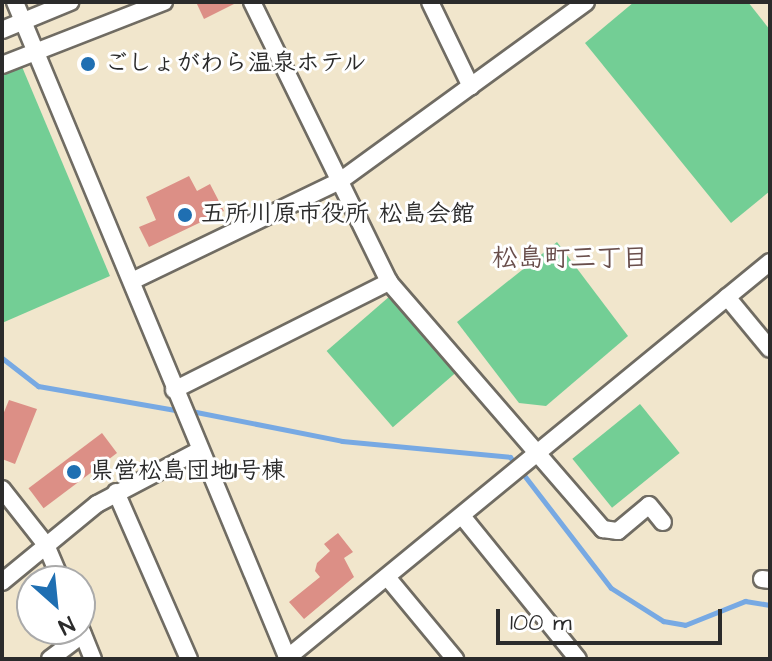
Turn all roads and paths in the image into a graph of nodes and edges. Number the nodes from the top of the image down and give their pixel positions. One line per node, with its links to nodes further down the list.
1 (15, 2): 7 (street)
2 (70, 2): 7 (street)
3 (164, 2): 9 (street)
4 (252, 2): 12 (street)
5 (430, 2): 11 (street)
6 (586, 2): 11 (street)
7 (23, 22): 8 (street); 9 (street)
8 (2, 30)
9 (36, 50): 10 (street); 14 (street)
10 (2, 65)
11 (471, 87): 12 (street)
12 (340, 181): 14 (street); 15 (street)
13 (770, 262): 16 (street)
14 (132, 281): 18 (street)
15 (389, 282): 18 (street); 20 (street)
16 (727, 297): 17 (street); 20 (street)
17 (770, 349)
18 (175, 394): 19 (street)
19 (198, 451): 22 (street); 31 (street)
20 (535, 455): 23 (street); 24 (street)
21 (2, 489): 25 (street)
22 (116, 492): 25 (street); 30 (street)
23 (462, 516): 27 (street); 34 (street)
24 (663, 522)
25 (46, 545): 26 (street); 28 (street)
26 (54, 565)
27 (387, 577): 31 (street); 33 (street)
28 (2, 582)
29 (65, 645): 32 (street)
30 (186, 658)
31 (287, 658)
32 (50, 659)
33 (455, 659)
34 (578, 659)

